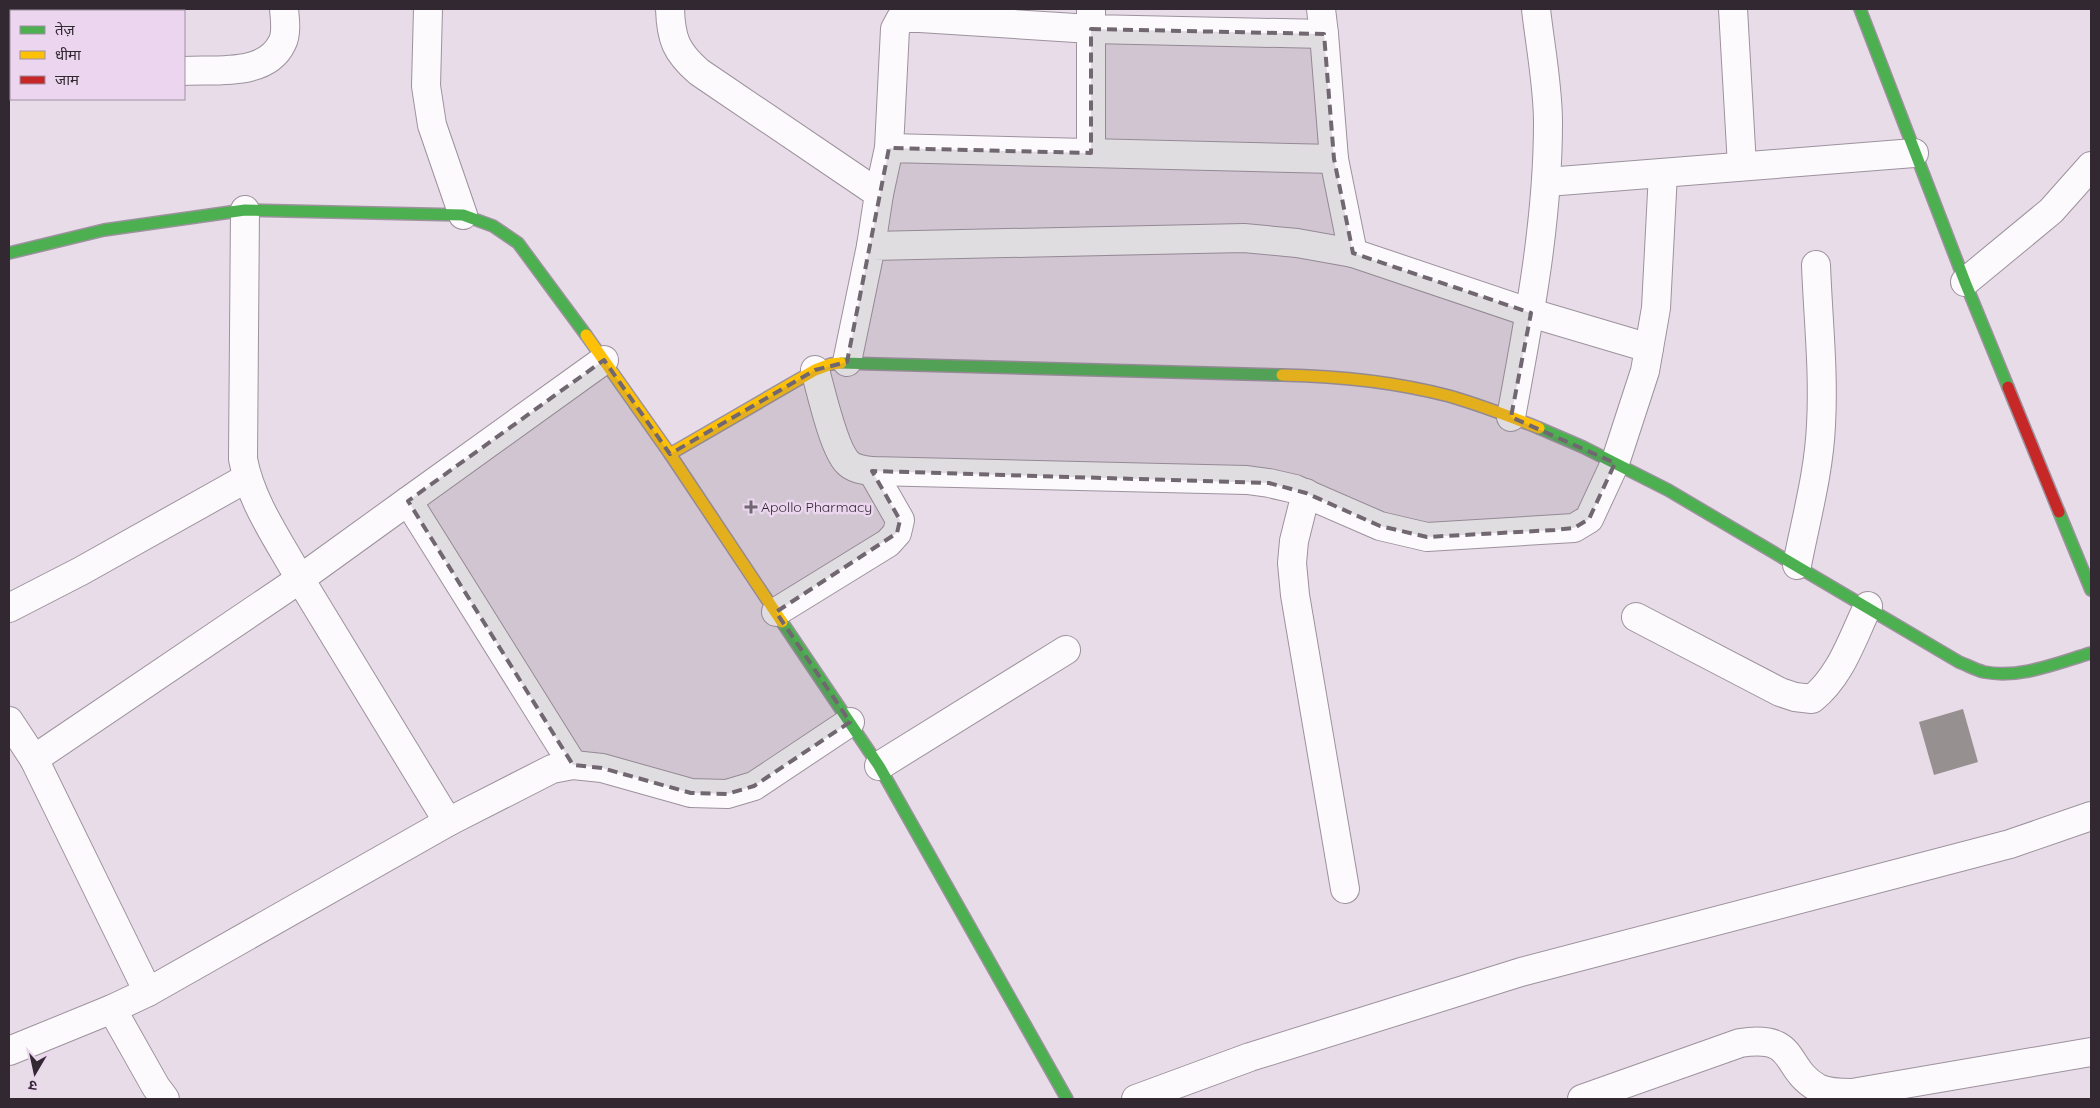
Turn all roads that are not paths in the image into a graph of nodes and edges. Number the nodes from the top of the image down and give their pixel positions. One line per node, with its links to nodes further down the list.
1 (284, 9): 9 (street)
2 (428, 9): 20 (street)
3 (670, 9): 18 (street)
4 (1536, 9): 17 (street)
5 (1733, 9): 14 (street)
6 (1860, 9): 12 (street)
7 (1091, 19): 8 (street); 10 (street); 11 (street)
8 (1323, 22): 13 (street)
9 (185, 71)
10 (889, 148): 11 (street); 18 (street)
11 (1091, 153): 13 (street)
12 (1914, 153): 14 (street); 25 (street)
13 (1334, 159): 23 (street)
14 (1742, 166): 16 (street)
15 (2091, 166): 25 (street)
16 (1662, 173): 17 (street); 27 (street)
17 (1547, 182): 26 (street)
18 (880, 194): 21 (street)
19 (245, 210): 20 (street); 22 (street); 35 (street)
20 (463, 215): 28 (street)
21 (871, 246): 23 (street); 29 (street)
22 (9, 253)
23 (1353, 253): 26 (street)
24 (1816, 265): 38 (street)
25 (1965, 282): 40 (street)
26 (1530, 313): 27 (street); 31 (street)
27 (1649, 348): 33 (street)
28 (604, 360): 32 (street); 37 (street)
29 (847, 362): 30 (street); 31 (street)
30 (815, 370): 32 (street); 34 (street)
31 (1511, 417): 33 (street)
32 (670, 454): 43 (street)
33 (1615, 463): 36 (street); 38 (street)
34 (872, 472): 36 (street); 43 (street)
35 (247, 478): 39 (street); 42 (street)
36 (1306, 493): 54 (street)
37 (408, 500): 39 (street); 50 (street)
38 (1797, 565): 41 (street)
39 (300, 579): 49 (street); 53 (street)
40 (2091, 590)
41 (1868, 606): 44 (street); 46 (street)
42 (9, 608)
43 (776, 612): 48 (street)
44 (1636, 617)
45 (1066, 650): 51 (street)
46 (2091, 653)
47 (9, 721): 49 (street)
48 (850, 722): 50 (street); 51 (street)
49 (34, 759): 55 (street)
50 (573, 765): 53 (street)
51 (879, 766): 60 (street)
52 (2091, 816): 61 (street)
53 (448, 822): 55 (street)
54 (1345, 889)
55 (148, 992): 56 (street)
56 (112, 1009): 57 (street); 59 (street)
57 (10, 1050)
58 (2091, 1052): 62 (street)
59 (165, 1099)
60 (1067, 1099)
61 (1136, 1099)
62 (1582, 1099)

